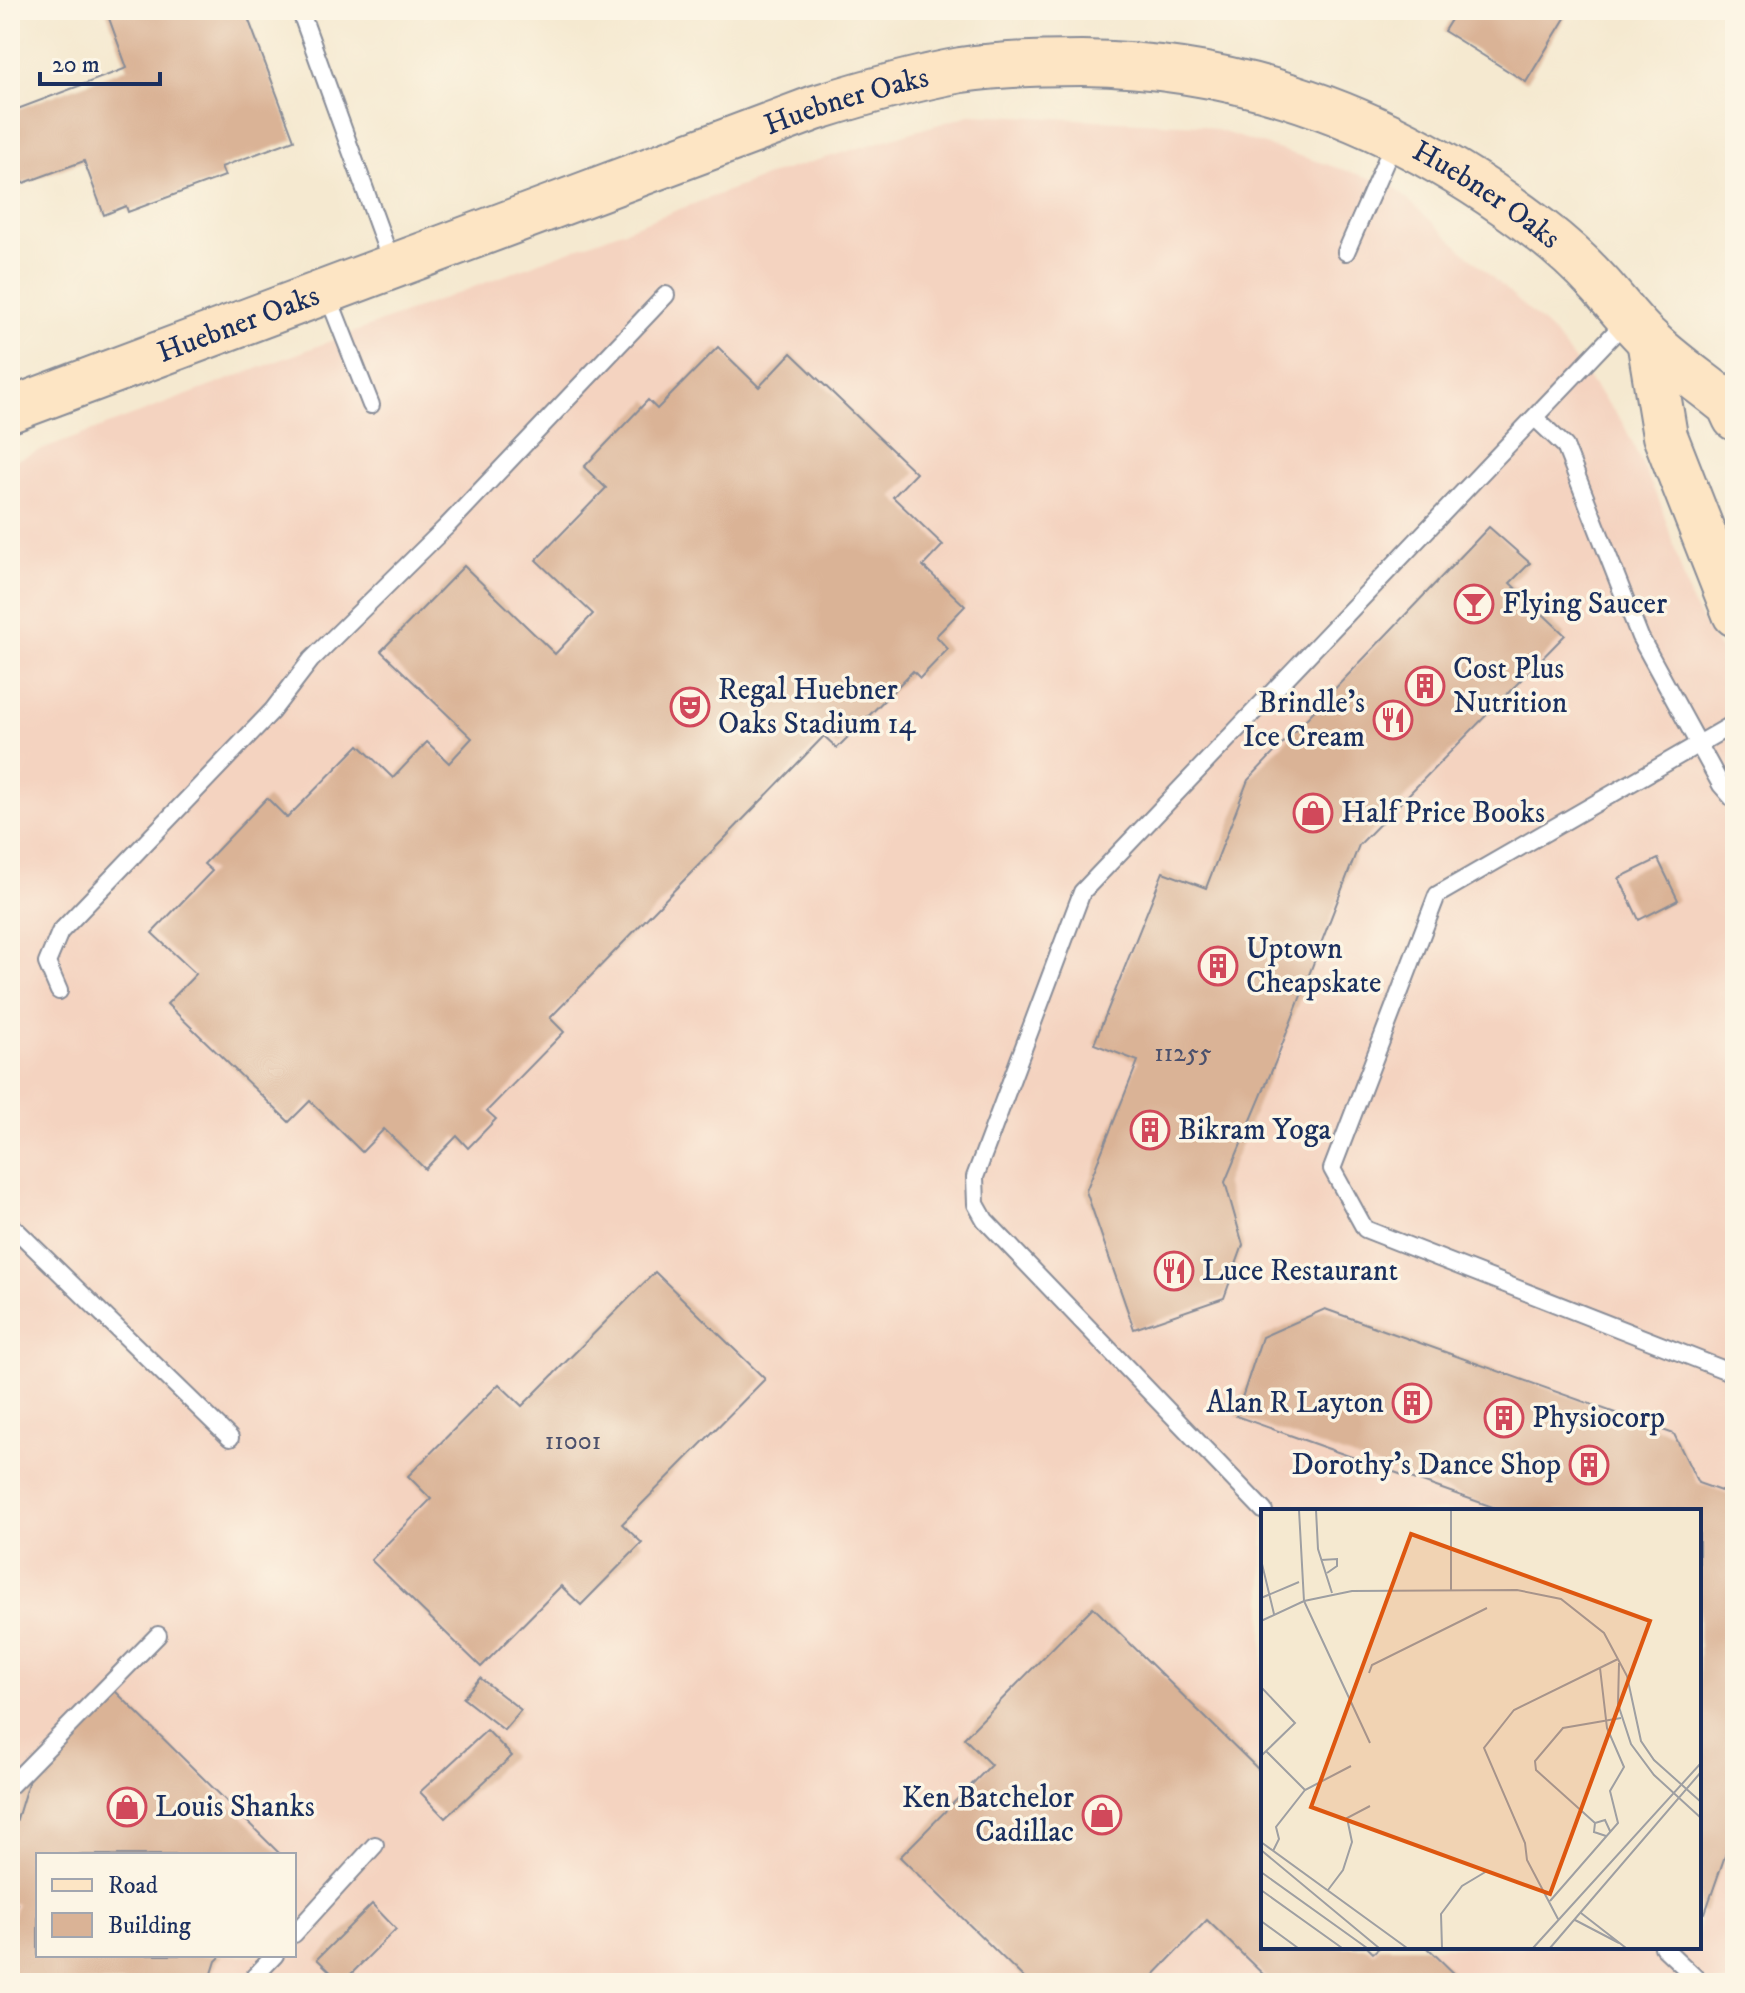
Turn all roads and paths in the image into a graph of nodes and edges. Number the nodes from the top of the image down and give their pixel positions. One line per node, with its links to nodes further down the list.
1 (300, 10): 4 (lane)
2 (1396, 138): 3 (lane); 4 (street, Huebner Oaks); 7 (street, Huebner Oaks)
3 (1346, 252)
4 (393, 266): 5 (street, Huebner Oaks)
5 (326, 291): 8 (lane); 9 (street, Huebner Oaks)
6 (666, 295): 16 (lane)
7 (1639, 329): 10 (lane); 11 (street, Huebner Oaks); 12 (street)
8 (371, 405)
9 (10, 410)
10 (1535, 418): 14 (lane); 20 (lane)
11 (1735, 418)
12 (1735, 614)
13 (1735, 723): 14 (lane)
14 (1698, 743): 15 (lane); 18 (lane)
15 (1735, 801)
16 (59, 991)
17 (10, 1224): 19 (lane)
18 (1735, 1374)
19 (230, 1438)
20 (1262, 1509)
21 (158, 1635): 22 (lane)
22 (10, 1786)
23 (375, 1845): 24 (lane)
24 (296, 1932)
25 (1665, 1949): 28 (lane)
26 (273, 1957): 27 (lane)
27 (257, 1983)
28 (1701, 1983)

